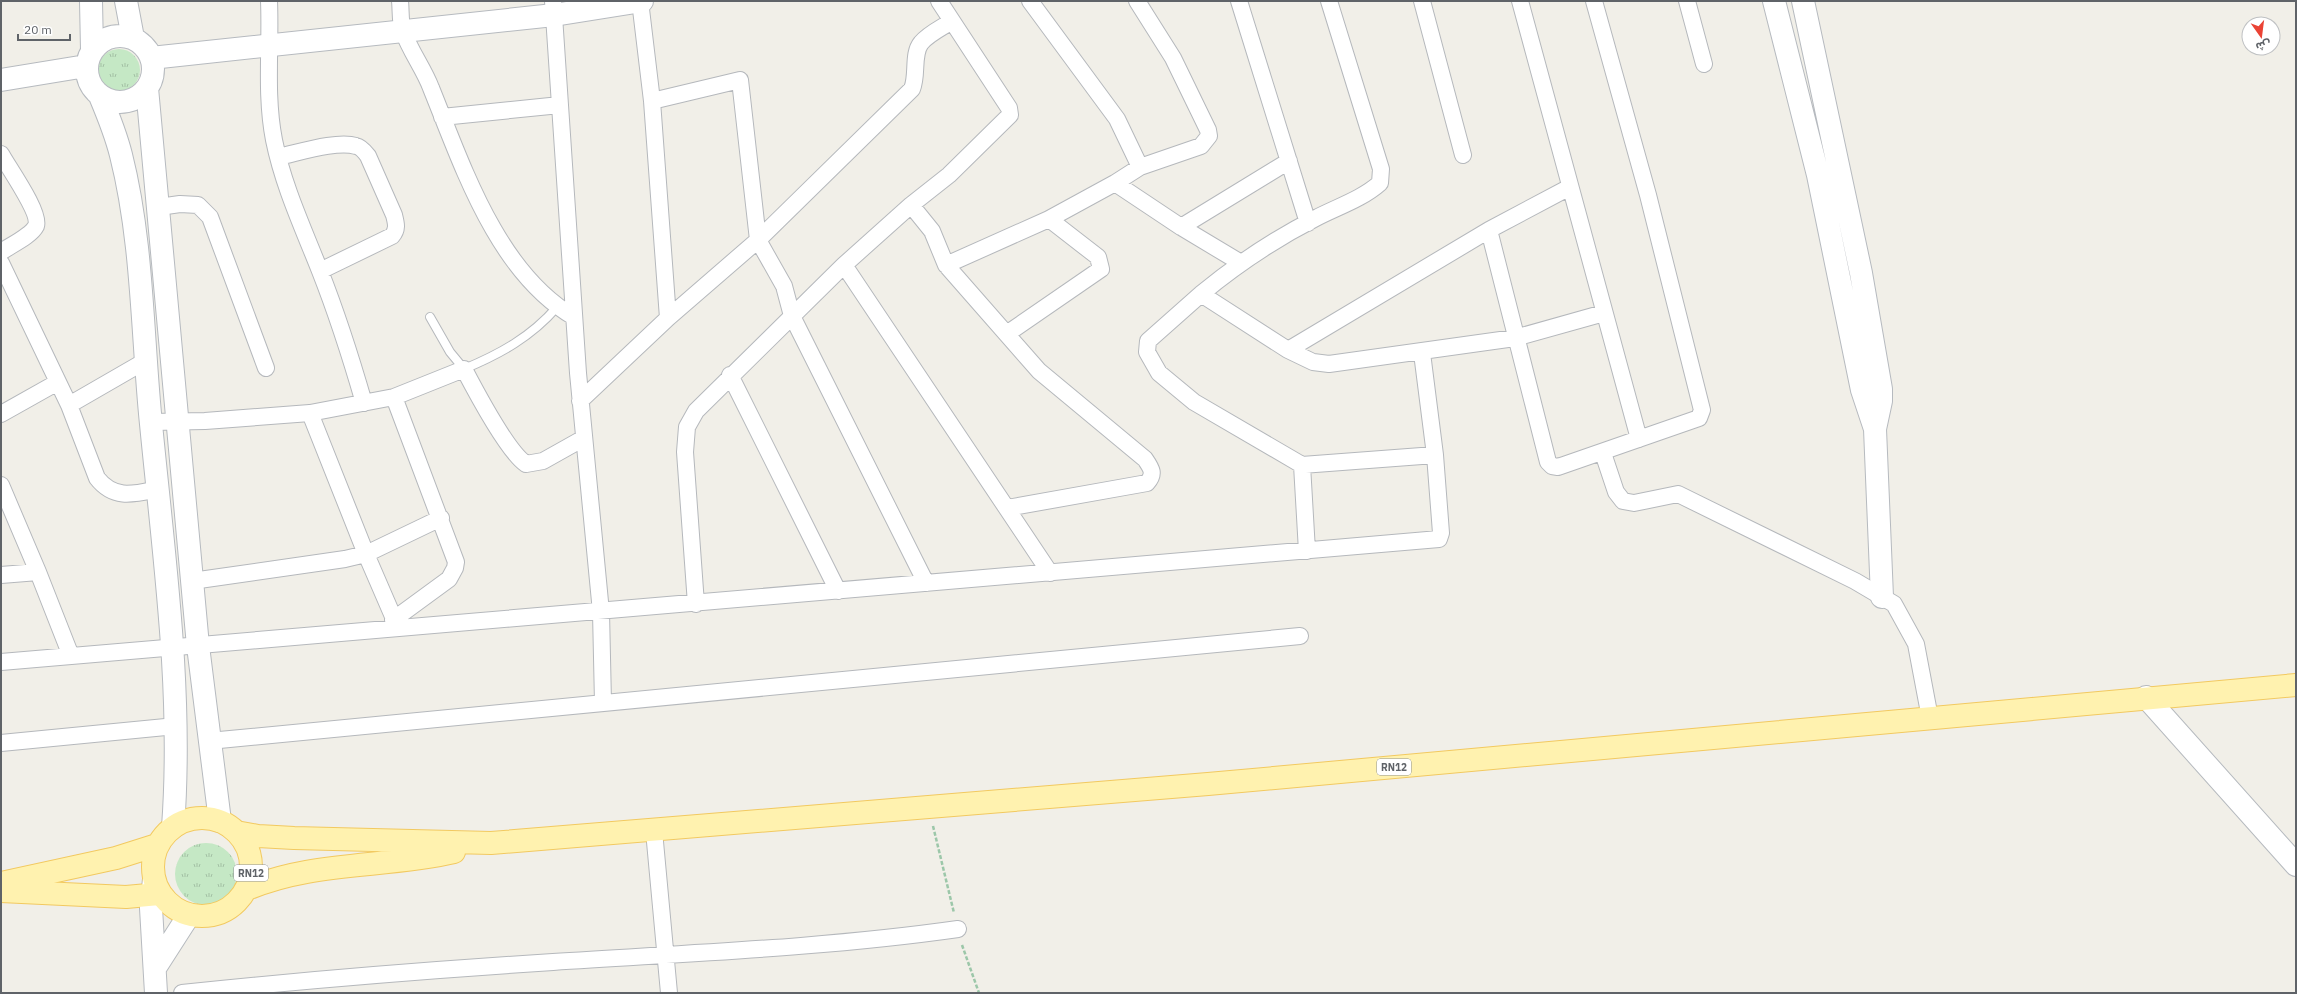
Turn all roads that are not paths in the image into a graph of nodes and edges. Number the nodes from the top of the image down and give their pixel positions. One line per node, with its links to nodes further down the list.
1 (91, 1): 22 (street)
2 (126, 1): 20 (street)
3 (269, 1): 21 (street)
4 (400, 1): 19 (street)
5 (641, 1): 17 (street); 28 (street)
6 (939, 1): 18 (street)
7 (1030, 1): 35 (street)
8 (1137, 1): 35 (street)
9 (1239, 1): 34 (street)
10 (1329, 1): 41 (street)
11 (1422, 1): 32 (street)
12 (1521, 1): 37 (street)
13 (1594, 1): 77 (street)
14 (1687, 1): 24 (street)
15 (1774, 1): 75 (street)
16 (1803, 1): 75 (street)
17 (554, 8): 19 (street); 29 (street)
18 (952, 21): 38 (street); 44 (street)
19 (402, 30): 21 (street); 30 (street)
20 (133, 38): 22 (street); 23 (street)
21 (269, 45): 23 (street); 33 (street)
22 (89, 58): 25 (street); 27 (street)
23 (151, 58): 26 (street)
24 (1704, 64)
25 (1, 80)
26 (147, 88): 27 (street); 39 (street)
27 (100, 96): 62 (street)
28 (652, 101): 44 (street); 57 (street)
29 (560, 105): 30 (street); 56 (street)
30 (442, 117): 52 (street)
31 (1, 154): 45 (street)
32 (1463, 154)
33 (278, 157): 50 (street); 50 (street)
34 (1290, 161): 41 (street); 42 (street)
35 (1140, 167): 36 (street)
36 (1115, 183): 40 (street); 42 (street)
37 (1570, 187): 43 (street); 53 (street)
38 (911, 205): 48 (street); 49 (street)
39 (158, 207): 63 (street); 74 (street)
40 (1049, 219): 49 (street); 58 (street)
41 (1308, 223): 46 (street)
42 (1181, 227): 46 (street)
43 (1489, 230): 59 (street); 60 (street)
44 (758, 240): 54 (street); 57 (street)
45 (1, 252)
46 (1241, 263): 51 (street)
47 (1, 264): 66 (street)
48 (844, 265): 54 (street); 83 (street)
49 (946, 265): 58 (street)
50 (320, 271): 69 (street)
51 (1201, 294): 60 (street); 80 (street)
52 (557, 307): 56 (street); 64 (lane)
53 (1604, 313): 59 (street); 77 (street)
54 (792, 316): 65 (street); 92 (street)
55 (430, 317): 64 (lane)
56 (574, 317): 68 (street)
57 (668, 318): 68 (street)
58 (1008, 333): 83 (street)
59 (1515, 338): 61 (street); 78 (street)
60 (1288, 350): 61 (street)
61 (1422, 353): 79 (street)
62 (147, 360): 70 (street); 73 (street)
63 (266, 368)
64 (464, 368): 67 (street); 76 (street)
65 (730, 375): 93 (street); 95 (street)
66 (58, 382): 70 (street); 72 (street)
67 (394, 397): 69 (street); 85 (street)
68 (580, 401): 76 (street)
69 (364, 403): 71 (street)
70 (69, 405): 82 (street)
71 (310, 413): 74 (street); 87 (street)
72 (1, 414)
73 (151, 422): 74 (street); 82 (street)
74 (179, 422): 91 (street)
75 (1875, 429): 94 (street)
76 (584, 438): 96 (street)
77 (1639, 439): 78 (street)
78 (1603, 452): 94 (street)
79 (1435, 455): 80 (street); 86 (street)
80 (1302, 465): 86 (street)
81 (1, 485): 84 (street)
82 (158, 489): 100 (street)
83 (1007, 508): 89 (street)
84 (7, 512): 88 (street)
85 (441, 518): 87 (street); 97 (street)
86 (1306, 551): 89 (street)
87 (366, 554): 91 (street); 97 (street)
88 (38, 572): 90 (street); 101 (street)
89 (1050, 572): 92 (street)
90 (1, 574)
91 (192, 581): 99 (street)
92 (926, 583): 93 (street)
93 (838, 591): 95 (street)
94 (1882, 597): 106 (street)
95 (696, 604): 96 (street)
96 (600, 612): 97 (street); 105 (street)
97 (396, 624): 99 (street)
98 (1300, 636): 105 (street)
99 (198, 646): 100 (street); 108 (street)
100 (172, 648): 101 (street); 107 (street)
101 (71, 656): 102 (street)
102 (1, 662)
103 (2296, 685): 104 (main road, RN12)
104 (2146, 697): 106 (main road, RN12); 115 (street)
105 (603, 703): 108 (street)
106 (1930, 718): 112 (main road, RN12)
107 (176, 726): 109 (street); 110 (street)
108 (209, 741): 111 (street)
109 (1, 743)
110 (172, 827): 111 (main road, RN12); 114 (main road)
111 (228, 827): 113 (main road, RN12); 118 (main road, RN12)
112 (654, 831): 113 (main road, RN12); 122 (street)
113 (491, 843): 118 (main road, RN12)
114 (157, 845): 116 (main road); 117 (main road)
115 (2296, 865)
116 (1, 883)
117 (155, 890): 119 (main road); 120 (main road, RN12); 123 (street)
118 (245, 890): 120 (main road, RN12)
119 (1, 891)
120 (189, 915): 123 (street)
121 (958, 929): 122 (street)
122 (666, 955): 125 (street); 126 (street)
123 (155, 968): 124 (street)
124 (156, 993)
125 (182, 993)
126 (669, 993)

